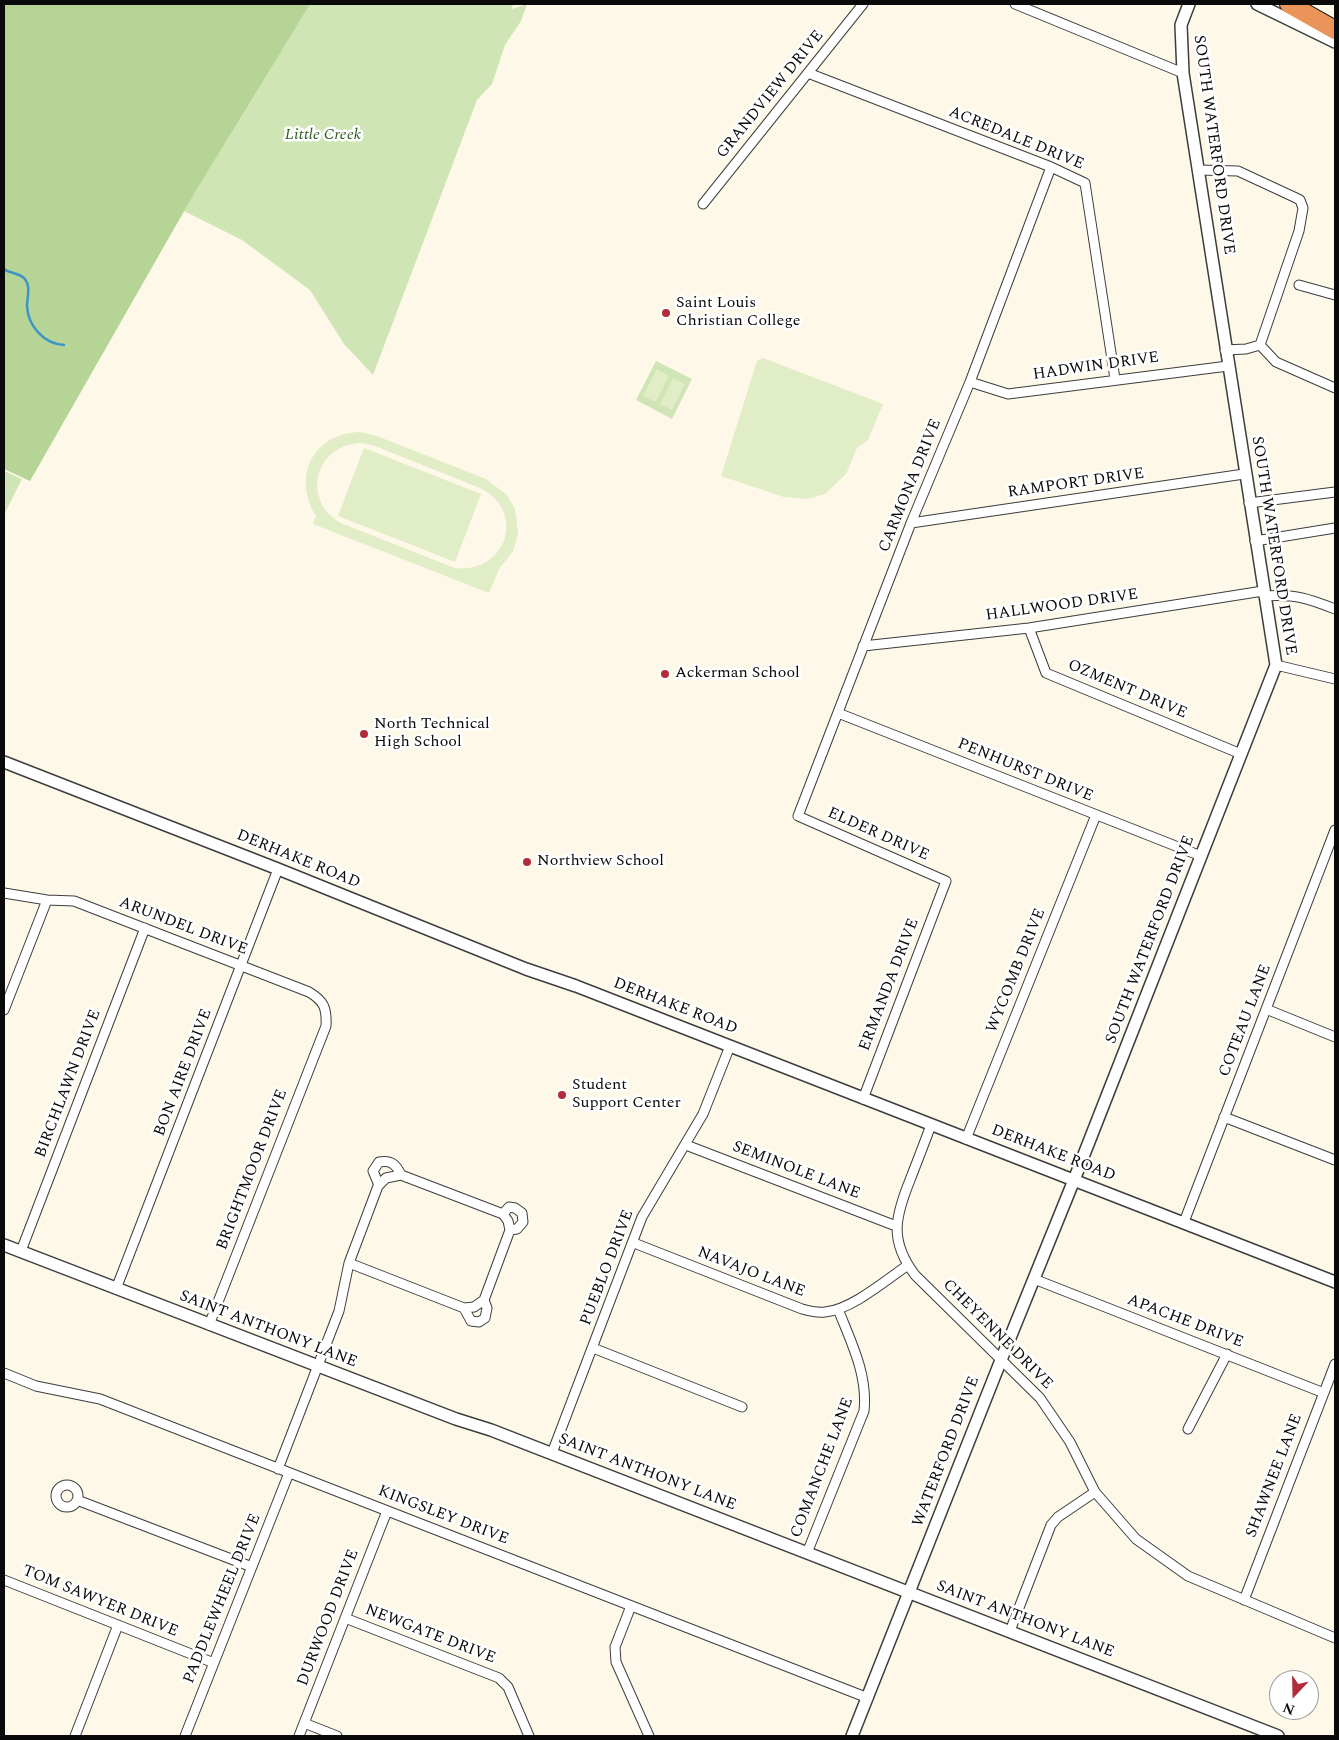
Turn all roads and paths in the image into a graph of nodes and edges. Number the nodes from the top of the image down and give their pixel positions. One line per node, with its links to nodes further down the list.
1 (863, 4): 8 (street, GRANDVIEW DRIVE)
2 (1015, 4): 9 (street)
3 (1189, 4): 9 (street, SOUTH WATERFORD DRIVE)
4 (1257, 4): 7 (street)
5 (1289, 4): 6 (highway)
6 (1335, 30)
7 (1335, 42)
8 (808, 73): 10 (street, ACREDALE DRIVE); 12 (street, GRANDVIEW DRIVE)
9 (1183, 73): 11 (street, SOUTH WATERFORD DRIVE)
10 (1051, 167): 18 (street, ACREDALE DRIVE); 19 (street, CARMONA DRIVE)
11 (1198, 170): 15 (street); 16 (street, SOUTH WATERFORD DRIVE)
12 (703, 204)
13 (1299, 285): 14 (street)
14 (1335, 294)
15 (1260, 345): 16 (street); 20 (street)
16 (1226, 350): 17 (street, SOUTH WATERFORD DRIVE)
17 (1228, 366): 18 (street, HADWIN DRIVE); 21 (street, SOUTH WATERFORD DRIVE)
18 (1115, 379): 19 (street, HADWIN DRIVE)
19 (970, 382): 24 (street, CARMONA DRIVE)
20 (1335, 388)
21 (1244, 474): 23 (street, SOUTH WATERFORD DRIVE); 24 (street, RAMPORT DRIVE)
22 (1335, 492): 23 (street)
23 (1249, 503): 26 (street, SOUTH WATERFORD DRIVE)
24 (911, 523): 30 (street, CARMONA DRIVE)
25 (1335, 528): 26 (street)
26 (1255, 542): 27 (street, SOUTH WATERFORD DRIVE)
27 (1264, 593): 28 (street, HALLWOOD DRIVE); 29 (street, HALLWOOD DRIVE); 31 (street, SOUTH WATERFORD DRIVE)
28 (1335, 609)
29 (1029, 628): 30 (street, HALLWOOD DRIVE); 34 (street, OZMENT DRIVE)
30 (863, 646): 33 (street, CARMONA DRIVE)
31 (1276, 665): 32 (street); 34 (street, SOUTH WATERFORD DRIVE)
32 (1335, 679)
33 (838, 713): 36 (street, PENHURST DRIVE); 37 (street, CARMONA DRIVE)
34 (1241, 754): 39 (street, SOUTH WATERFORD DRIVE)
35 (4, 762): 40 (street, DERHAKE ROAD)
36 (1096, 815): 39 (street, PENHURST DRIVE); 54 (street, WYCOMB DRIVE)
37 (798, 816): 41 (street, ELDER DRIVE)
38 (1335, 830): 46 (street, COTEAU LANE)
39 (1201, 856): 58 (street, SOUTH WATERFORD DRIVE)
40 (278, 869): 45 (street, BON AIRE DRIVE); 50 (street, DERHAKE ROAD)
41 (946, 881): 51 (street, ERMANDA DRIVE)
42 (4, 893): 43 (street, ARUNDEL DRIVE)
43 (48, 900): 44 (street, ARUNDEL DRIVE); 47 (street)
44 (145, 928): 45 (street, ARUNDEL DRIVE); 66 (street, BIRCHLAWN DRIVE)
45 (242, 965): 48 (street, ARUNDEL DRIVE); 71 (street, BON AIRE DRIVE)
46 (1266, 1009): 49 (street); 52 (street, COTEAU LANE)
47 (4, 1010)
48 (326, 1026): 75 (street, BRIGHTMOOR DRIVE)
49 (1335, 1036)
50 (730, 1046): 51 (street, DERHAKE ROAD); 55 (street, PUEBLO DRIVE)
51 (862, 1099): 53 (street, DERHAKE ROAD)
52 (1224, 1117): 56 (street); 61 (street, COTEAU LANE)
53 (931, 1125): 54 (street, DERHAKE ROAD); 62 (street, CHEYENNE DRIVE)
54 (966, 1139): 58 (street, DERHAKE ROAD)
55 (686, 1145): 62 (street, SEMINOLE LANE); 64 (street, PUEBLO DRIVE)
56 (1335, 1160)
57 (401, 1175): 59 (street); 59 (street); 60 (street)
58 (1074, 1180): 61 (street, DERHAKE ROAD); 69 (street, WATERFORD DRIVE)
59 (379, 1185): 67 (street)
60 (503, 1214): 63 (street); 63 (street)
61 (1184, 1222): 70 (street, DERHAKE ROAD)
62 (896, 1226): 68 (street, CHEYENNE DRIVE)
63 (510, 1230): 72 (street)
64 (634, 1243): 74 (street, NAVAJO LANE); 76 (street, PUEBLO DRIVE)
65 (4, 1245): 66 (street, SAINT ANTHONY LANE)
66 (21, 1251): 71 (street, SAINT ANTHONY LANE)
67 (349, 1263): 73 (street); 80 (street)
68 (908, 1265): 74 (street, NAVAJO LANE); 78 (street, CHEYENNE DRIVE)
69 (1034, 1280): 77 (street, APACHE DRIVE); 78 (street, WATERFORD DRIVE)
70 (1335, 1282)
71 (116, 1289): 75 (street, SAINT ANTHONY LANE)
72 (484, 1300): 73 (street); 73 (street)
73 (464, 1308)
74 (838, 1309): 91 (street, COMANCHE LANE)
75 (209, 1325): 80 (street, SAINT ANTHONY LANE)
76 (593, 1348): 83 (street); 85 (street, PUEBLO DRIVE)
77 (1227, 1354): 82 (street, APACHE DRIVE); 84 (street)
78 (1000, 1360): 88 (street, CHEYENNE DRIVE); 94 (street, WATERFORD DRIVE)
79 (1335, 1364): 82 (street, SHAWNEE LANE)
80 (318, 1366): 85 (street, SAINT ANTHONY LANE); 86 (street)
81 (4, 1373): 86 (street, KINGSLEY DRIVE)
82 (1324, 1393): 95 (street, SHAWNEE LANE)
83 (742, 1407)
84 (1188, 1429)
85 (552, 1453): 91 (street, SAINT ANTHONY LANE)
86 (278, 1469): 87 (street, KINGSLEY DRIVE)
87 (289, 1473): 90 (street, KINGSLEY DRIVE); 92 (street, PADDLEWHEEL DRIVE)
88 (1095, 1492): 95 (street, CHEYENNE DRIVE); 99 (street)
89 (77, 1500): 92 (street)
90 (387, 1511): 96 (street, KINGSLEY DRIVE); 97 (street, DURWOOD DRIVE)
91 (807, 1553): 94 (street, SAINT ANTHONY LANE)
92 (252, 1567): 101 (street, PADDLEWHEEL DRIVE)
93 (4, 1580): 98 (street, TOM SAWYER DRIVE)
94 (910, 1592): 99 (street, SAINT ANTHONY LANE); 102 (street, WATERFORD DRIVE)
95 (1244, 1600): 100 (street, CHEYENNE DRIVE)
96 (631, 1606): 102 (street, KINGSLEY DRIVE); 109 (street)
97 (345, 1618): 103 (street, DURWOOD DRIVE); 108 (street, NEWGATE DRIVE)
98 (118, 1626): 101 (street, TOM SAWYER DRIVE); 104 (street)
99 (1010, 1632): 111 (street, SAINT ANTHONY LANE)
100 (1335, 1638)
101 (214, 1663): 105 (street, PADDLEWHEEL DRIVE)
102 (868, 1698): 110 (street, WATERFORD DRIVE)
103 (304, 1723): 106 (street, DURWOOD DRIVE); 107 (street)
104 (75, 1736)
105 (185, 1736)
106 (299, 1736)
107 (338, 1736)
108 (529, 1736)
109 (649, 1736)
110 (852, 1736)
111 (1278, 1736)

